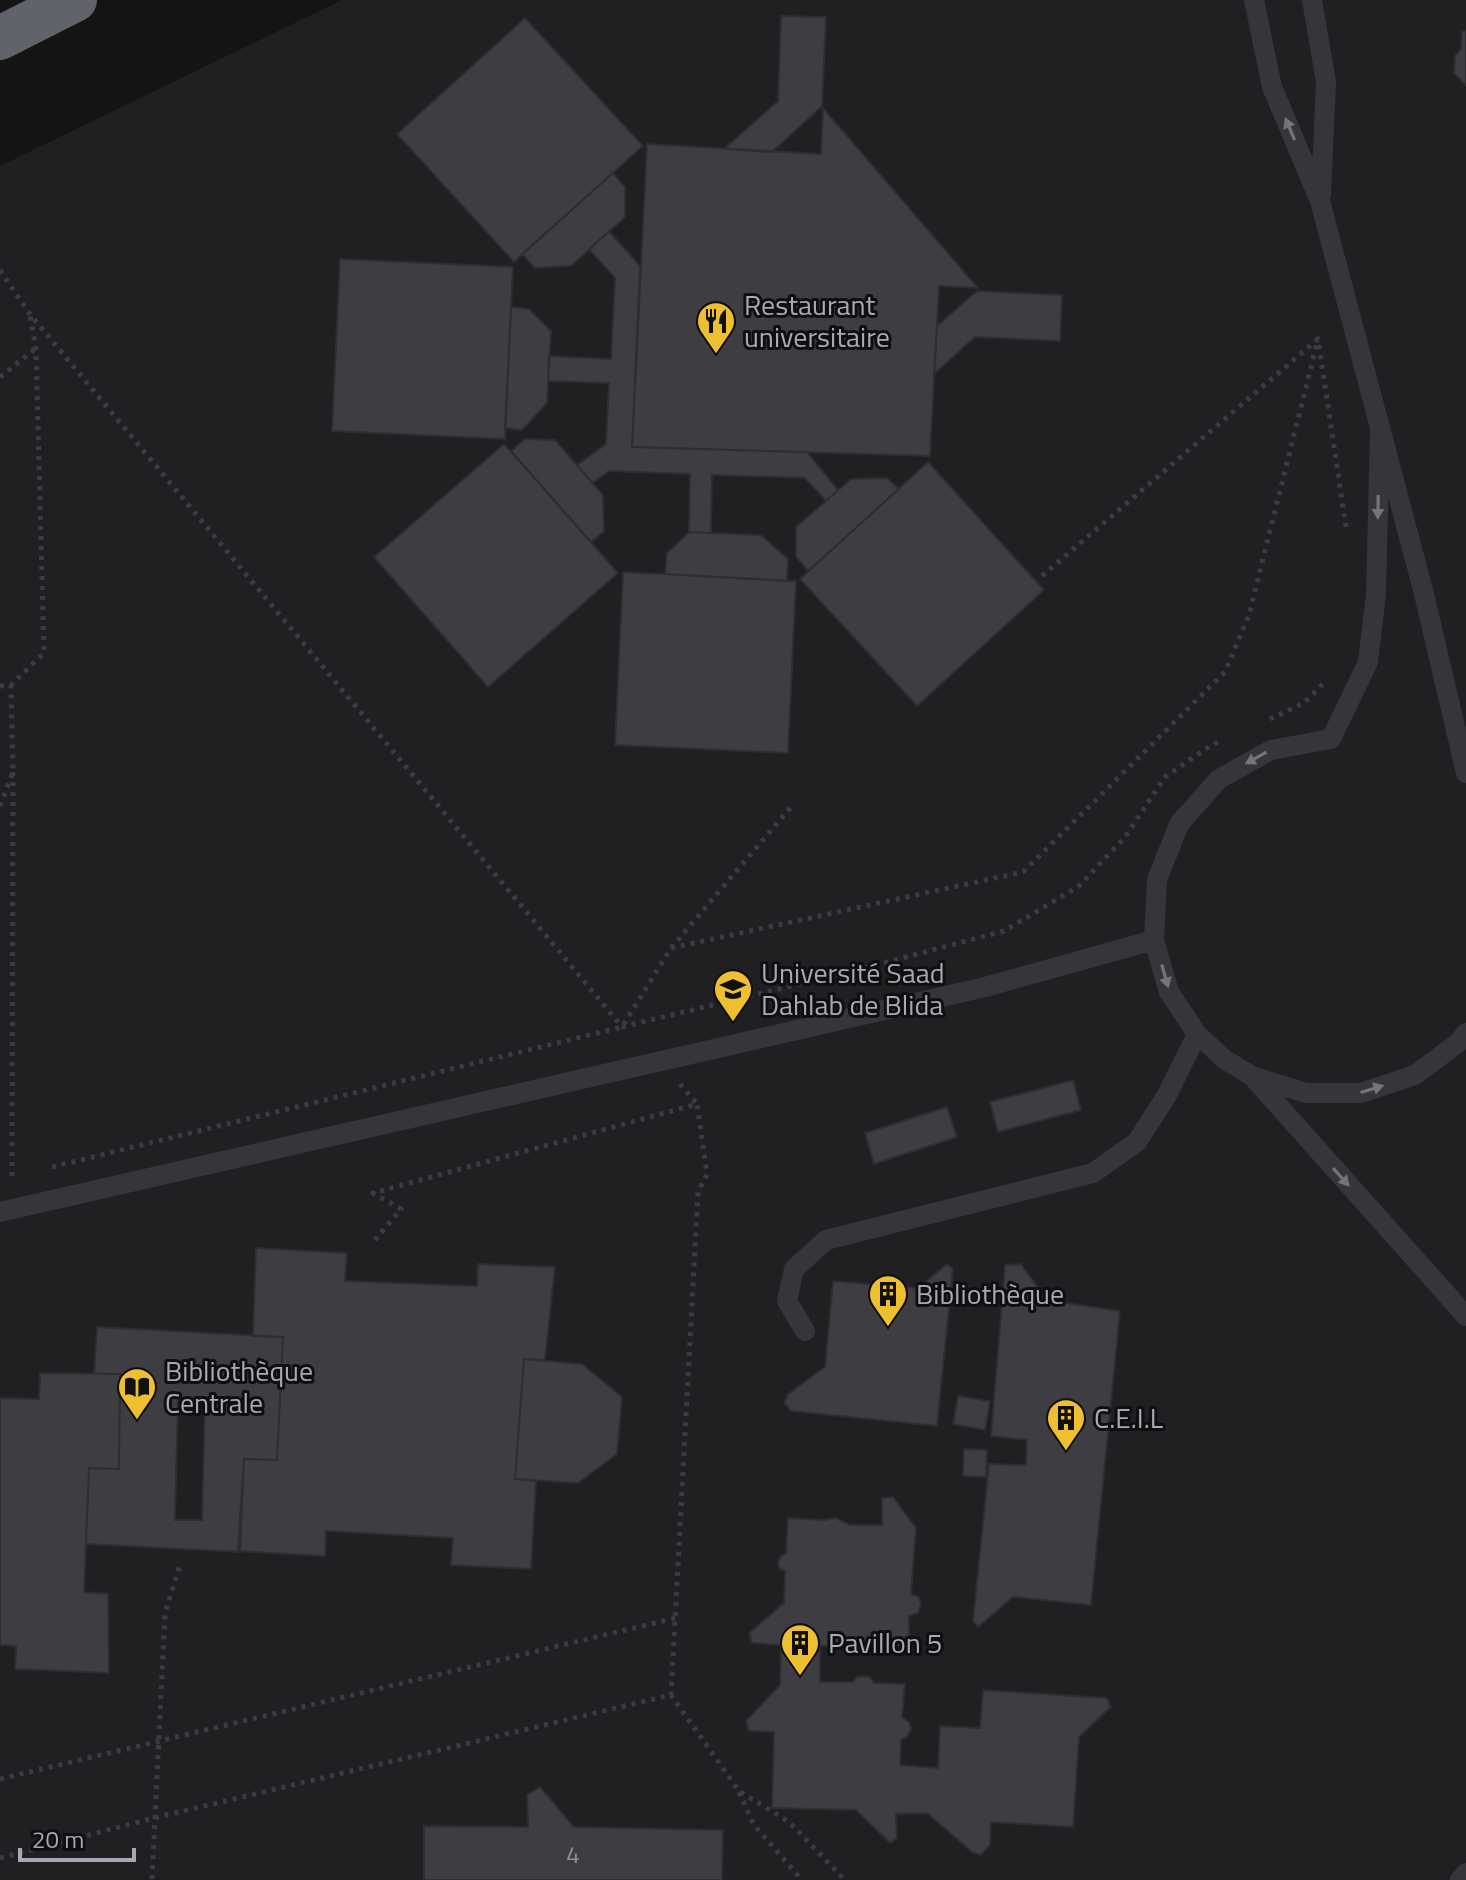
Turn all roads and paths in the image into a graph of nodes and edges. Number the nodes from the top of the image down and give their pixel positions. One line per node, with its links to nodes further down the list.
1 (75, 0): 4 (highway)
2 (1254, 0): 5 (lane, one-way to 2)
3 (1312, 0): 5 (lane)
4 (0, 38)
5 (1320, 201): 11 (lane)
6 (0, 270): 7 (path)
7 (29, 313): 9 (path); 25 (path)
8 (1318, 339): 12 (path); 13 (path); 24 (path)
9 (36, 349): 10 (path); 15 (path)
10 (0, 377)
11 (1380, 429): 20 (lane); 23 (lane, one-way to 23)
12 (1346, 528)
13 (1042, 576)
14 (1325, 682): 17 (path)
15 (11, 685): 16 (path); 19 (path)
16 (0, 686)
17 (1264, 721)
18 (1224, 740): 25 (path)
19 (13, 772): 21 (path); 30 (path)
20 (1466, 773)
21 (0, 806)
22 (791, 807): 24 (path)
23 (1154, 940): 27 (lane, one-way to 27); 31 (lane)
24 (671, 948): 25 (path)
25 (622, 1027): 29 (path)
26 (1466, 1033): 28 (lane, one-way to 26)
27 (1197, 1034): 28 (lane); 34 (lane)
28 (1252, 1076): 33 (lane, one-way to 33)
29 (43, 1169)
30 (28, 1173)
31 (0, 1212)
32 (375, 1240): 36 (path)
33 (1466, 1316)
34 (805, 1331)
35 (180, 1565): 38 (path)
36 (676, 1618): 37 (path); 38 (path)
37 (671, 1695): 40 (path); 41 (path)
38 (159, 1741): 39 (path); 41 (path)
39 (0, 1779)
40 (739, 1791): 45 (path); 46 (path)
41 (154, 1818): 42 (path); 44 (path)
42 (0, 1858)
43 (1466, 1873): 47 (lane)
44 (152, 1879)
45 (802, 1880)
46 (845, 1880)
47 (1460, 1880)

